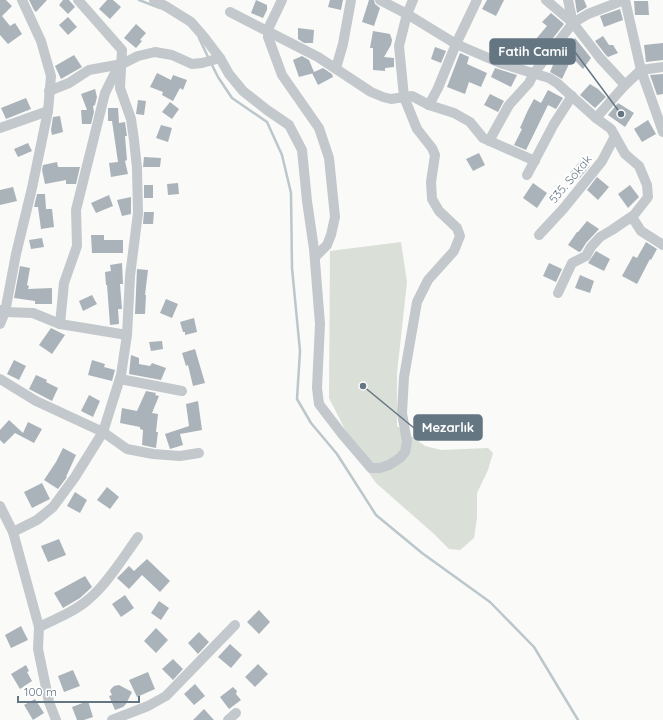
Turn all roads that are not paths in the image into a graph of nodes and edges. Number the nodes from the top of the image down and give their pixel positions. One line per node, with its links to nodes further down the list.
1 (22, 0): 24 (street)
2 (78, 0): 18 (street)
3 (154, 0): 17 (street)
4 (282, 0): 15 (street)
5 (351, 0): 20 (street)
6 (380, 0): 13 (street)
7 (412, 0): 13 (street)
8 (477, 0): 16 (street)
9 (546, 0): 14 (street)
10 (568, 0): 14 (street)
11 (624, 0): 14 (street); 21 (street)
12 (230, 12): 15 (street)
13 (407, 14): 16 (street); 26 (street)
14 (573, 23): 22 (street); 23 (street)
15 (269, 32): 20 (street); 39 (street)
16 (456, 44): 22 (street); 27 (street)
17 (218, 59): 18 (street); 39 (street)
18 (122, 64): 24 (street); 43 (street); 44 (street)
19 (663, 67): 21 (street)
20 (336, 68): 26 (street)
21 (641, 70): 23 (street); 31 (street)
22 (534, 73): 25 (street); 33 (street)
23 (625, 85): 29 (street)
24 (49, 91): 28 (street)
25 (572, 96): 29 (street); 34 (street)
26 (404, 97): 27 (street); 39 (street)
27 (429, 105): 33 (street)
28 (48, 111): 30 (street); 41 (street)
29 (596, 118): 32 (street)
30 (0, 128)
31 (663, 132)
32 (615, 136): 36 (street); 37 (street, 535. Sokak)
33 (490, 141): 34 (street)
34 (535, 161): 35 (street)
35 (527, 175)
36 (632, 217): 38 (street); 40 (street)
37 (539, 235)
38 (663, 245)
39 (315, 257)
40 (558, 293)
41 (2, 311): 42 (street); 43 (street)
42 (0, 324)
43 (60, 324): 44 (street)
44 (127, 335): 46 (street)
45 (0, 379): 48 (street)
46 (120, 379): 47 (street); 48 (street)
47 (182, 391)
48 (102, 432): 49 (street); 51 (street)
49 (199, 454)
50 (0, 506): 51 (street)
51 (13, 532): 54 (street)
52 (138, 537): 54 (street)
53 (235, 625): 56 (street)
54 (39, 627): 55 (street)
55 (56, 720)
56 (112, 720)

